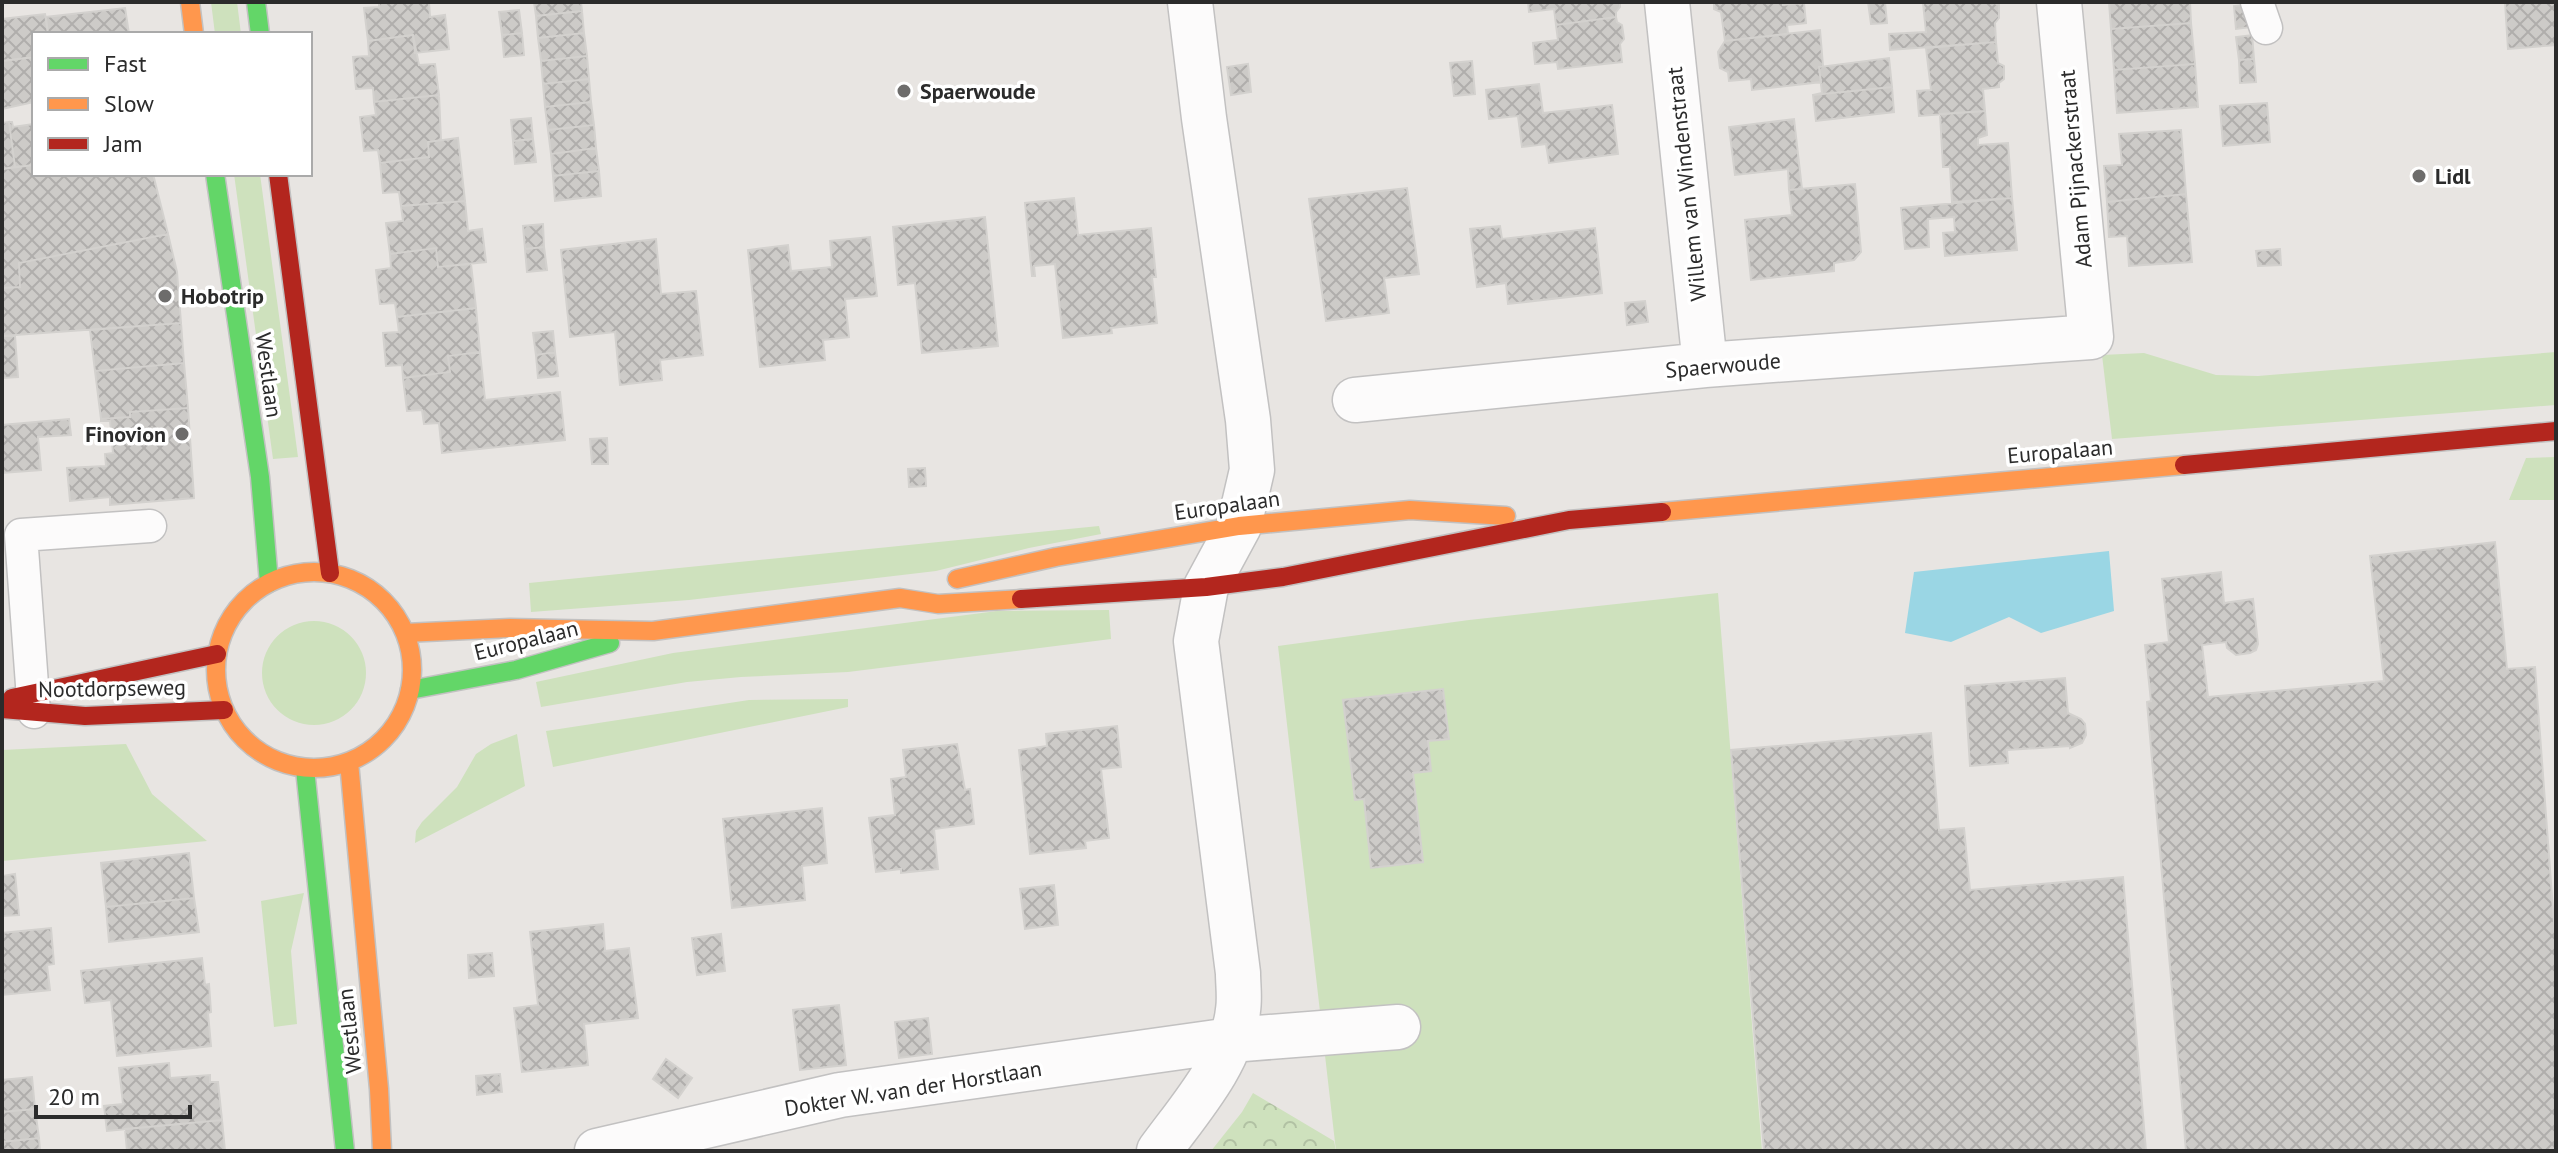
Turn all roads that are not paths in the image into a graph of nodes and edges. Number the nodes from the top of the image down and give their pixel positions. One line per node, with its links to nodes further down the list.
1 (190, 2): 6 (main road)
2 (256, 2): 7 (main road)
3 (1190, 2): 16 (street)
4 (1667, 2): 11 (street, Willem van Windenstraat)
5 (2059, 2): 10 (street, Adam Pijnackerstraat)
6 (194, 32)
7 (260, 32)
8 (215, 176): 18 (main road, Westlaan)
9 (278, 176): 17 (main road, Westlaan)
10 (2091, 337): 11 (street, Spaerwoude)
11 (1705, 365): 12 (street, Spaerwoude)
12 (1355, 400)
13 (2556, 431): 14 (main road, Europalaan)
14 (1569, 520): 16 (main road, Europalaan); 19 (main road, Europalaan)
15 (150, 526): 25 (lane)
16 (1232, 538): 19 (street); 20 (main road, Europalaan)
17 (330, 573): 18 (main road); 22 (main road)
18 (269, 583): 23 (main road)
19 (1206, 587): 20 (main road, Europalaan); 31 (street)
20 (900, 598): 21 (main road, Europalaan)
21 (653, 631): 22 (main road, Europalaan); 24 (main road, Europalaan)
22 (405, 633): 24 (main road)
23 (217, 654): 25 (main road, Nootdorpseweg); 27 (main road)
24 (410, 690): 28 (main road)
25 (23, 703): 26 (main road, Nootdorpseweg); 27 (main road, Nootdorpseweg)
26 (2, 709)
27 (224, 710): 29 (main road)
28 (349, 762): 29 (main road); 33 (main road, Westlaan)
29 (305, 769): 32 (main road, Westlaan)
30 (1398, 1027): 31 (street, Dokter W. van der Horstlaan)
31 (1231, 1040): 34 (street, Dokter W. van der Horstlaan); 35 (street)
32 (345, 1151)
33 (382, 1151)
34 (597, 1151)
35 (1159, 1151)

